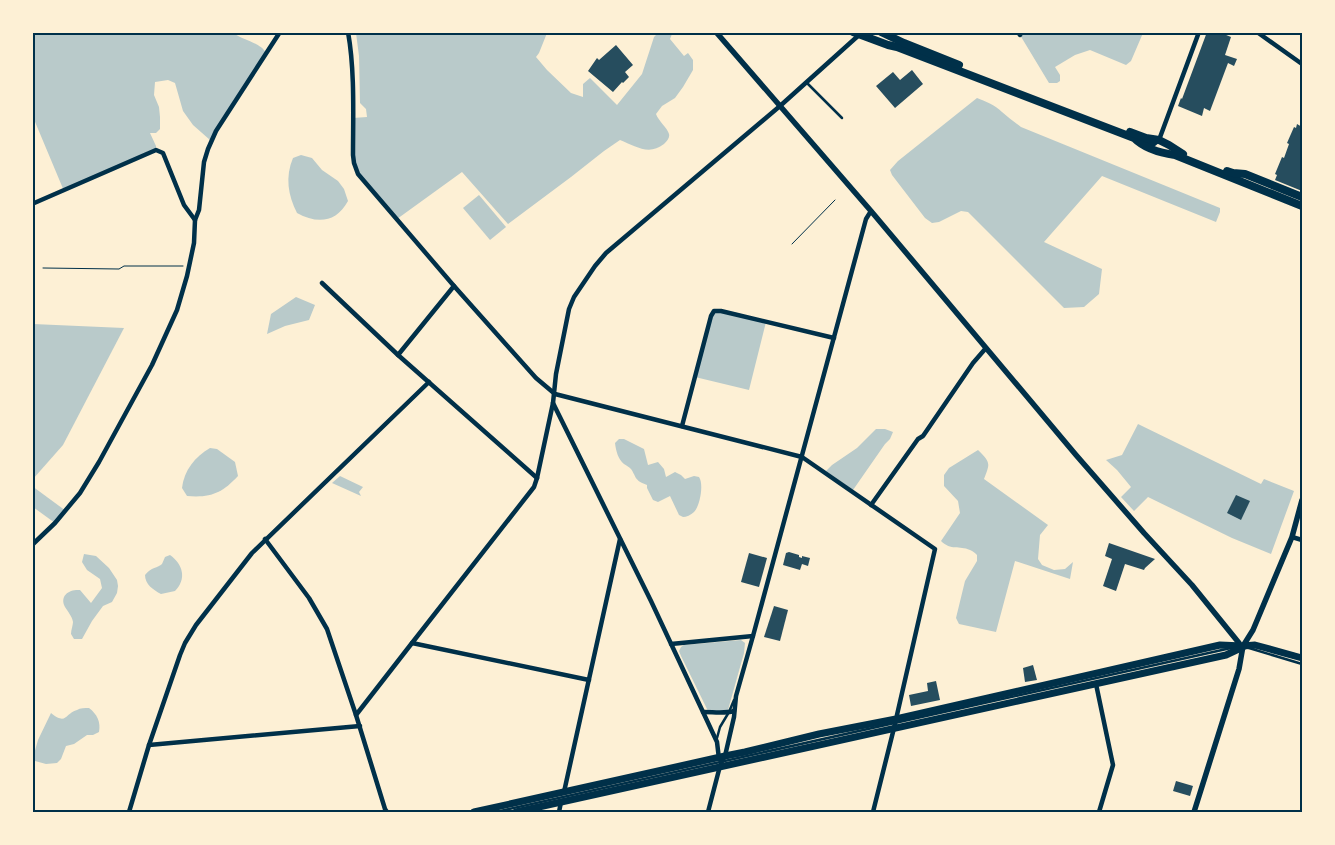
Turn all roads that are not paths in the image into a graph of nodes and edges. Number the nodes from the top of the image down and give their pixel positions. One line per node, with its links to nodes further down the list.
1 (280, 32): 18 (street)
2 (348, 32): 20 (street)
3 (716, 32): 10 (street)
4 (881, 32): 13 (main road)
5 (1199, 32): 13 (street)
6 (1256, 32): 8 (street)
7 (856, 34): 9 (street); 12 (main road)
8 (1302, 64)
9 (806, 82): 10 (street); 11 (lane)
10 (780, 106): 17 (street); 25 (street)
11 (842, 118)
12 (1135, 139): 13 (street); 16 (main road)
13 (1159, 140): 14 (main road)
14 (1302, 197)
15 (32, 204): 18 (street)
16 (1302, 206)
17 (870, 211): 21 (street); 22 (street)
18 (195, 220): 36 (street)
19 (322, 283): 23 (street)
20 (454, 286): 23 (street); 25 (street)
21 (834, 338): 27 (street); 28 (street)
22 (986, 348): 31 (street); 40 (street)
23 (398, 355): 24 (street)
24 (429, 382): 29 (street); 33 (street)
25 (555, 394): 26 (street); 27 (street)
26 (554, 403): 29 (street); 34 (street)
27 (682, 426): 28 (street)
28 (802, 457): 31 (street); 37 (street)
29 (537, 478): 38 (street)
30 (1302, 500): 32 (street)
31 (871, 505): 48 (street)
32 (1292, 537): 35 (street); 40 (street)
33 (265, 539): 47 (street); 51 (street)
34 (620, 539): 39 (street); 43 (street)
35 (1302, 540)
36 (32, 545)
37 (753, 636): 39 (street); 46 (street)
38 (412, 643): 43 (street); 47 (street)
39 (671, 644): 45 (street)
40 (1241, 645): 41 (main road); 42 (lane); 44 (main road); 48 (main road); 64 (street)
41 (1302, 658)
42 (1302, 664)
43 (589, 680): 53 (street)
44 (1096, 684): 48 (main road); 63 (street)
45 (703, 712): 46 (street); 50 (street)
46 (732, 712): 50 (lane); 52 (street)
47 (356, 715): 49 (street)
48 (895, 724): 52 (main road); 52 (main road); 62 (street)
49 (360, 726): 51 (street); 55 (street)
50 (717, 742): 52 (street)
51 (150, 745): 56 (street)
52 (721, 761): 53 (main road); 54 (main road); 58 (lane); 61 (street)
53 (564, 792): 57 (main road)
54 (561, 802): 59 (main road); 60 (street)
55 (386, 811)
56 (129, 812)
57 (474, 812)
58 (496, 812)
59 (516, 812)
60 (559, 812)
61 (708, 812)
62 (873, 812)
63 (1099, 812)
64 (1194, 812)

